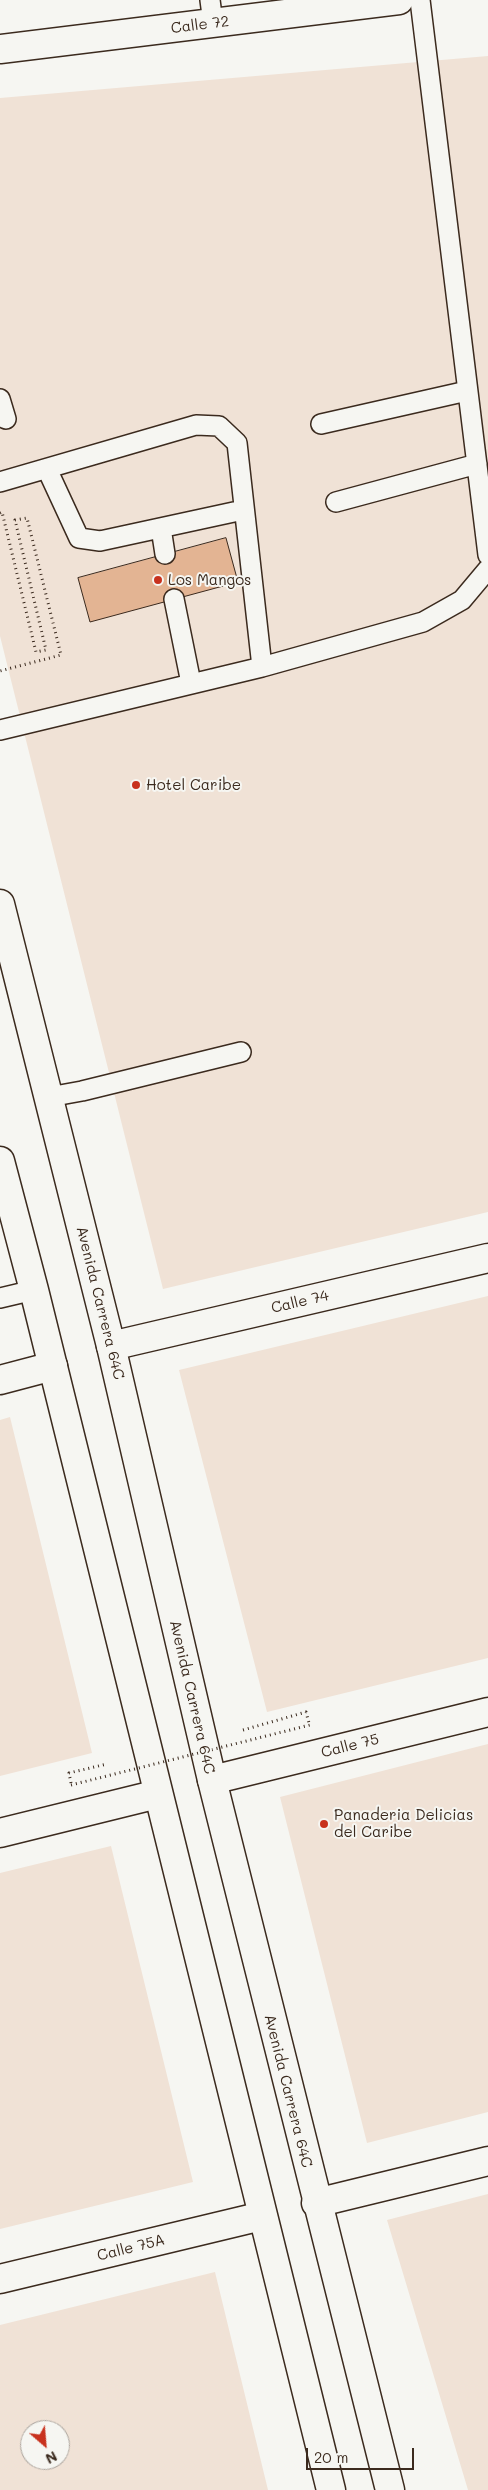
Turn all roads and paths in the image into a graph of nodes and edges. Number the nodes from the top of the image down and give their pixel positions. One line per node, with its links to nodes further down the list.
1 (400, 0): 3 (main road, Calle 72)
2 (420, 0): 5 (lane)
3 (211, 12): 4 (main road, Calle 72)
4 (0, 49)
5 (467, 391): 8 (lane); 9 (lane)
6 (0, 399): 7 (lane)
7 (6, 419)
8 (321, 424)
9 (477, 464): 12 (lane); 17 (lane)
10 (47, 469): 11 (lane); 13 (lane); 15 (lane)
11 (0, 482)
12 (336, 502)
13 (243, 510): 15 (lane); 20 (lane)
14 (0, 513): 21 (path)
15 (162, 528): 16 (lane)
16 (165, 554)
17 (488, 555)
18 (488, 569): 20 (lane)
19 (174, 599): 22 (lane)
20 (262, 667): 22 (lane)
21 (0, 671)
22 (191, 684): 23 (lane)
23 (0, 730)
24 (0, 904): 26 (main road, Avenida Carrera 64C)
25 (241, 1052): 26 (lane)
26 (48, 1097): 31 (main road, Avenida Carrera 64C)
27 (0, 1161): 29 (main road)
28 (488, 1258): 31 (main road, Calle 74)
29 (34, 1290): 30 (lane); 32 (main road)
30 (0, 1298)
31 (111, 1346): 36 (main road, Avenida Carrera 64C)
32 (53, 1366): 33 (main road); 38 (main road)
33 (0, 1380)
34 (488, 1712): 36 (main road, Calle 75)
35 (310, 1725): 37 (path, bridge)
36 (212, 1780): 41 (main road, Avenida Carrera 64C)
37 (72, 1785)
38 (158, 1794): 39 (main road); 42 (main road)
39 (0, 1833)
40 (488, 2161): 41 (main road)
41 (316, 2203): 45 (main road, Avenida Carrera 64C)
42 (262, 2216): 43 (main road, Calle 75A); 44 (main road)
43 (0, 2279)
44 (331, 2490)
45 (390, 2490)

